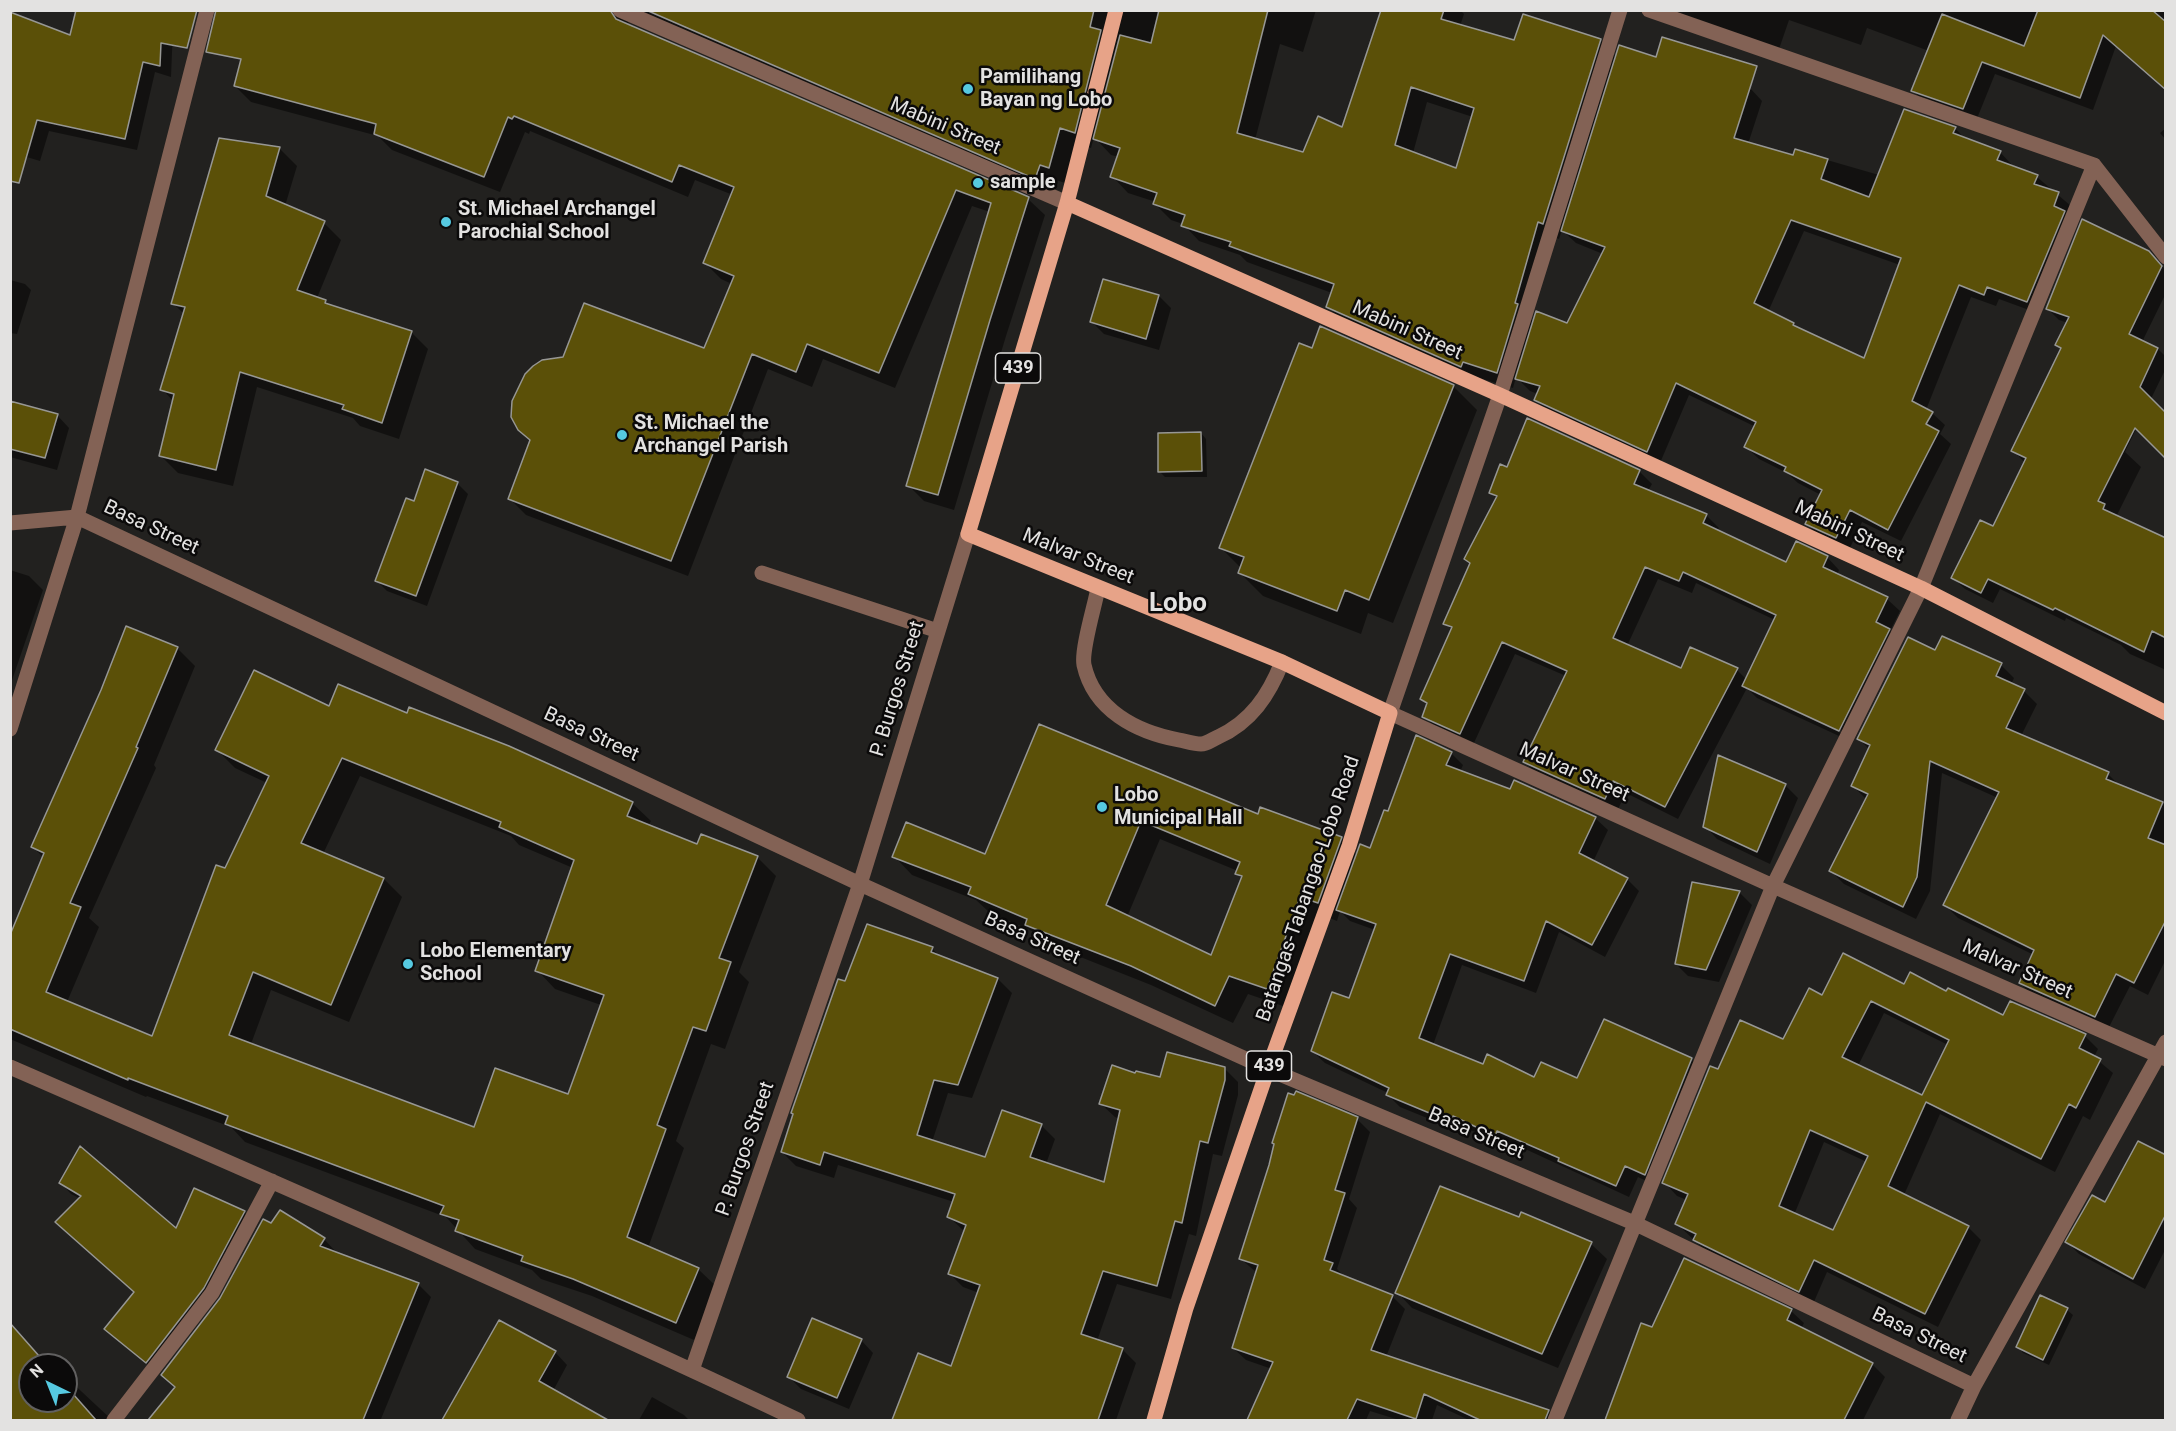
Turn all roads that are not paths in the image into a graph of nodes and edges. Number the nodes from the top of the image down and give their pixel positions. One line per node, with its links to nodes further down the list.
1 (207, 10): 11 (street)
2 (620, 10): 8 (street, Mabini Street)
3 (1116, 10): 8 (main road, P. Burgos Street)
4 (1620, 10): 10 (street)
5 (1649, 10): 6 (street)
6 (1679, 15): 7 (street)
7 (2094, 165): 9 (street); 16 (street)
8 (1067, 203): 10 (main road, Mabini Street); 13 (main road, P. Burgos Street / 439)
9 (2166, 257)
10 (1500, 395): 16 (main road, Mabini Street); 19 (street)
11 (77, 517): 12 (street); 21 (street); 22 (street, Basa Street)
12 (10, 523)
13 (968, 534): 15 (main road, Malvar Street); 17 (street, P. Burgos Street)
14 (762, 573): 17 (street)
15 (1098, 588): 18 (main road, Malvar Street); 18 (street)
16 (1921, 588): 20 (main road, Mabini Street); 23 (street)
17 (938, 631): 22 (street, P. Burgos Street)
18 (1282, 662): 19 (main road, Malvar Street)
19 (1390, 713): 23 (street, Malvar Street); 26 (main road, Batangas-Tabangao-Lobo Road / 439)
20 (2166, 713)
21 (10, 729)
22 (860, 884): 26 (street, Basa Street); 29 (street, P. Burgos Street)
23 (1773, 886): 24 (street, Malvar Street); 28 (street)
24 (2163, 1052): 30 (street)
25 (10, 1067): 27 (street)
26 (1268, 1069): 28 (street, Basa Street); 33 (main road, Batangas-Tabangao-Lobo Road / 439)
27 (272, 1181): 29 (street); 31 (street)
28 (1635, 1223): 30 (street, Basa Street); 34 (street)
29 (692, 1370): 32 (street)
30 (1974, 1386): 35 (street)
31 (114, 1420)
32 (798, 1420)
33 (1154, 1420)
34 (1555, 1420)
35 (1958, 1420)

